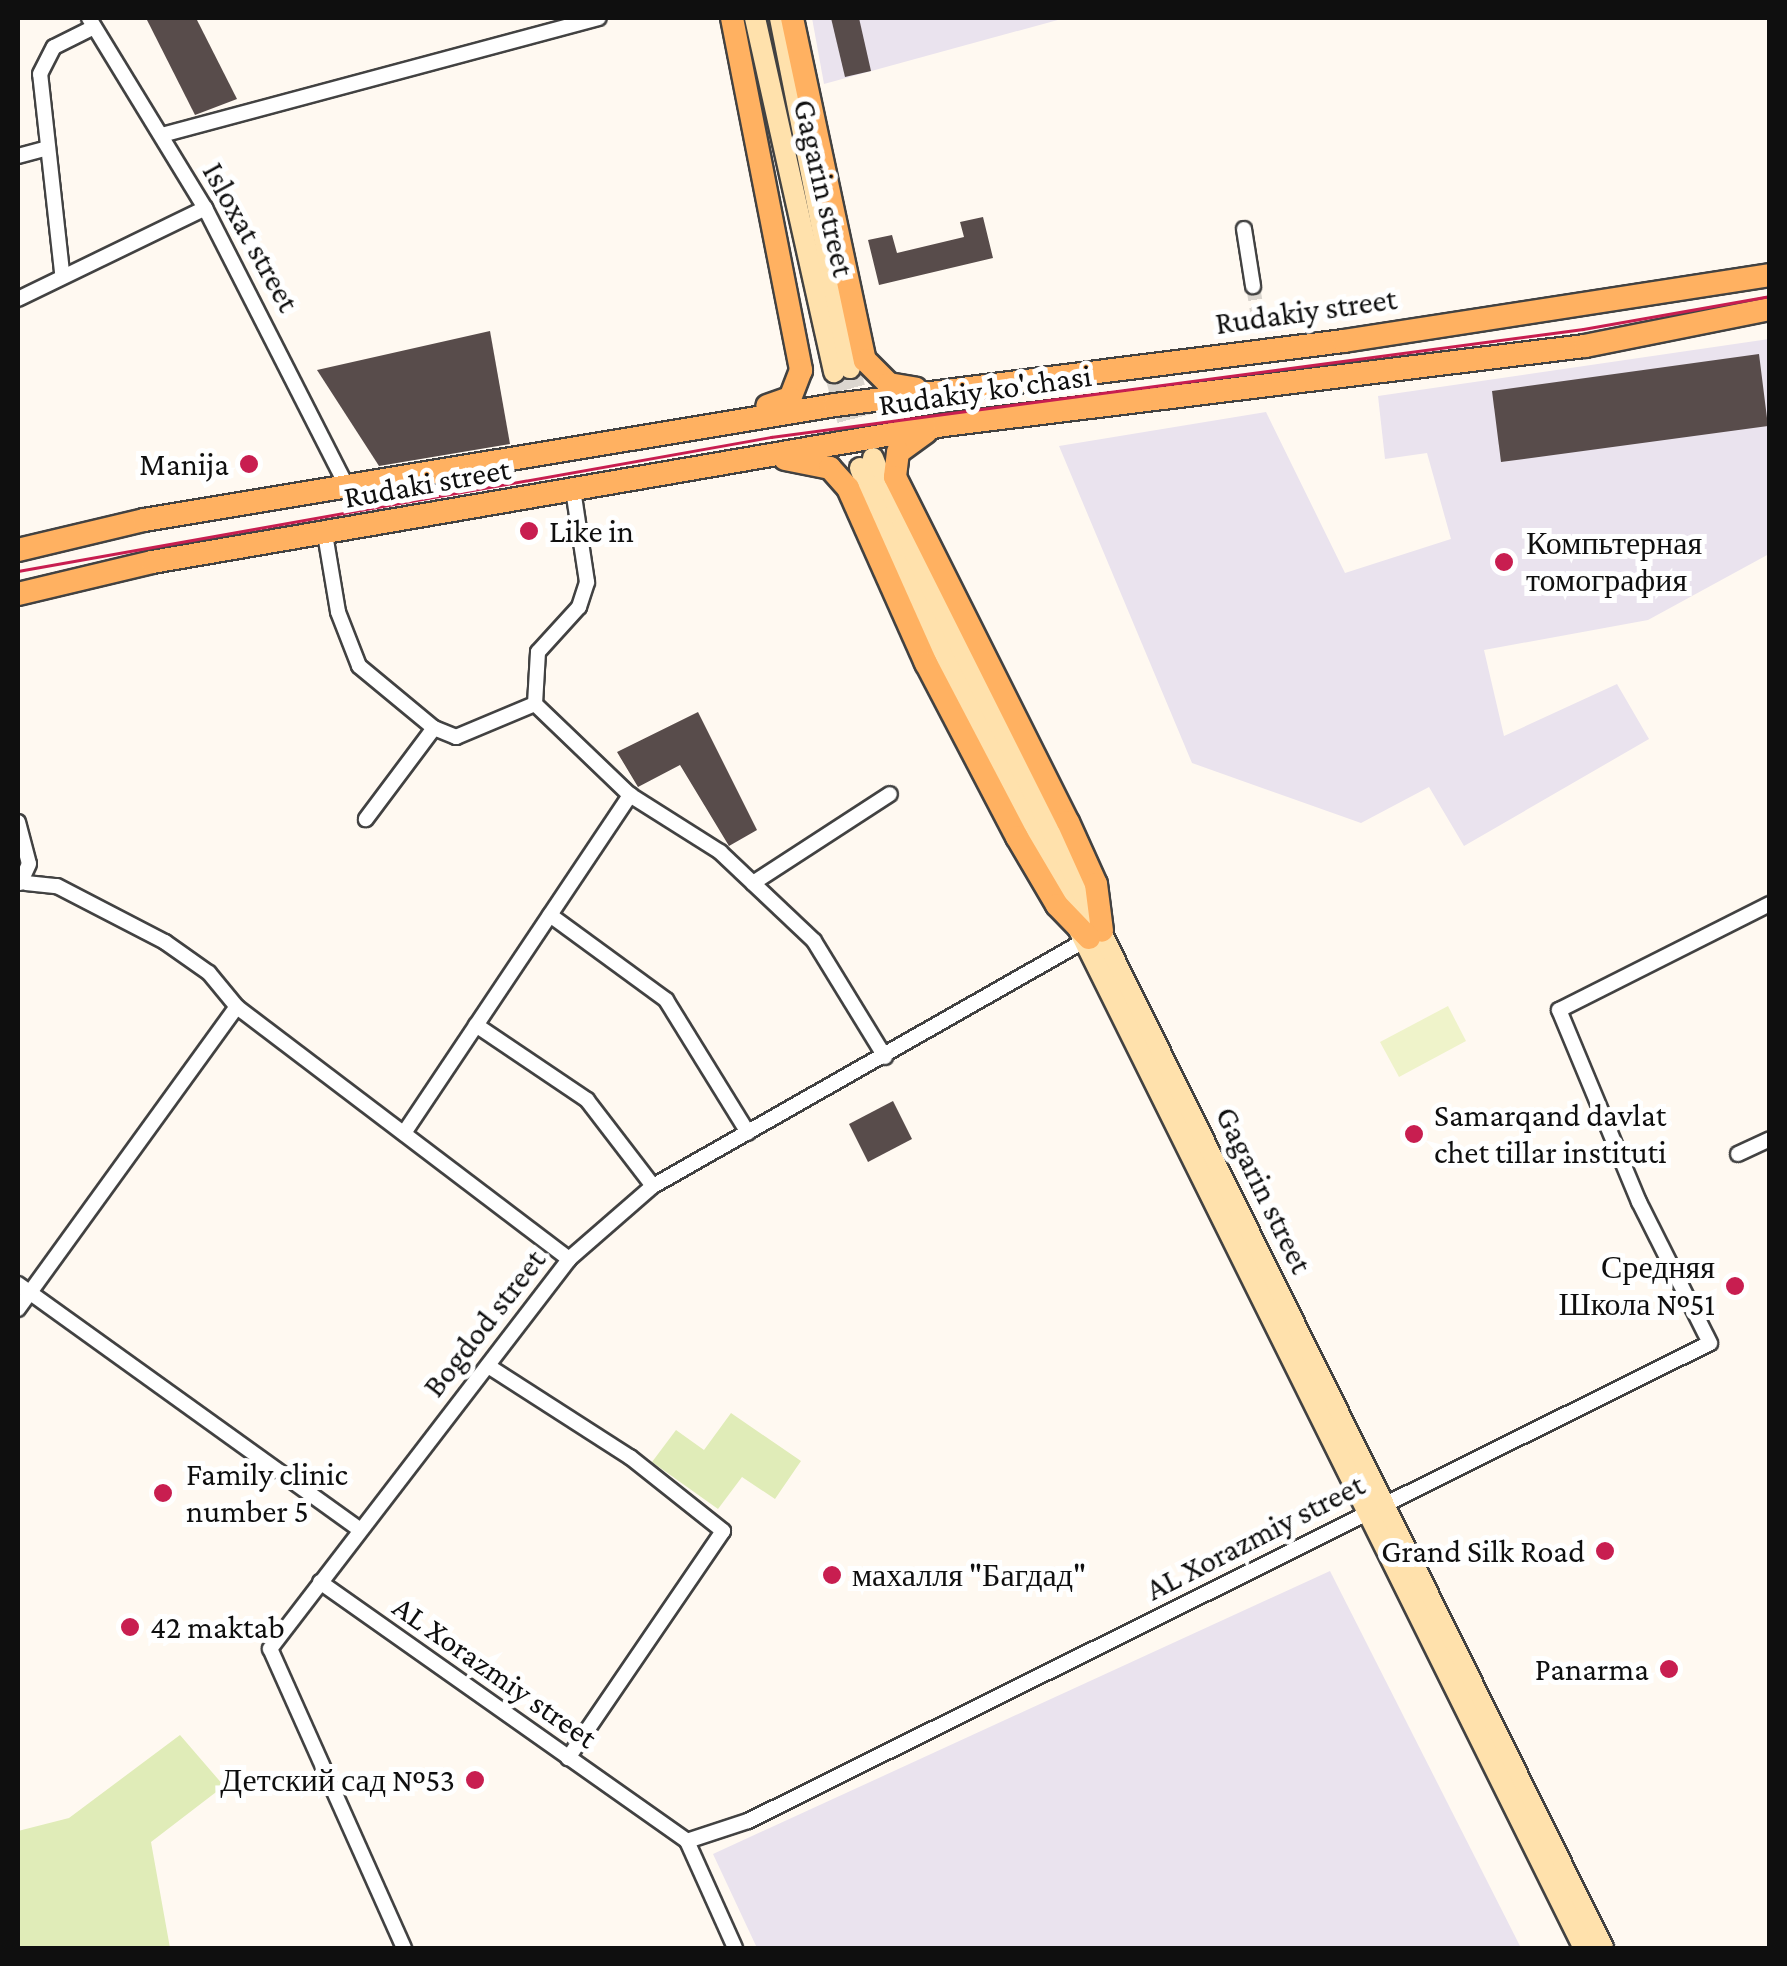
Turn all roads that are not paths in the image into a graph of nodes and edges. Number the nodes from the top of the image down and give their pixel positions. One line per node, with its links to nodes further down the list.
1 (598, 18): 7 (street)
2 (732, 18): 20 (main road)
3 (755, 18): 4 (main road, Gagarin street)
4 (780, 18)
5 (792, 18): 18 (main road)
6 (91, 23): 7 (street, Isloxat street); 8 (street)
7 (162, 135): 10 (street, Isloxat street)
8 (47, 148): 9 (street); 12 (street)
9 (18, 156)
10 (205, 208): 12 (street); 27 (street, Isloxat street)
11 (1244, 230): 14 (street)
12 (62, 272): 15 (street)
13 (1770, 275): 17 (main road, Rudakiy street)
14 (1253, 286)
15 (18, 299)
16 (1770, 309): 19 (main road)
17 (1184, 361): 18 (main road, Rudakiy street); 19 (main road)
18 (944, 391): 20 (main road, Rudaki street)
19 (1188, 397): 21 (main road, Rudakiy ko'chasi)
20 (715, 424): 22 (main road, Rudaki street)
21 (944, 425): 23 (main road, Rudakiy ko'chasi); 41 (main road)
22 (644, 439): 25 (main road); 27 (main road, Rudaki street)
23 (756, 456): 25 (main road, Rudaki street); 41 (main road)
24 (867, 463): 41 (main road, Gagarin street)
25 (647, 475): 26 (main road, Rudaki street)
26 (572, 489): 28 (main road, Rudaki street); 31 (street)
27 (350, 492): 29 (main road, Rudaki street)
28 (325, 534): 30 (main road, Rudaki street); 32 (street)
29 (18, 550)
30 (18, 594)
31 (535, 704): 32 (street); 34 (street)
32 (434, 728): 35 (street)
33 (890, 794): 38 (street)
34 (630, 795): 38 (street); 40 (street)
35 (366, 818)
36 (18, 822): 37 (street)
37 (22, 883): 42 (street)
38 (753, 883): 44 (street)
39 (1770, 904): 54 (street, AL Xorazmiy street)
40 (550, 915): 43 (street); 46 (street)
41 (1096, 934): 44 (street, Bogdod street); 54 (main road, Gagarin street)
42 (237, 1008): 45 (street); 51 (street)
43 (476, 1025): 45 (street); 49 (street)
44 (885, 1057): 46 (street, Bogdod street)
45 (404, 1133): 50 (street)
46 (748, 1133): 49 (street, Bogdod street)
47 (1770, 1139): 48 (street)
48 (1738, 1154)
49 (653, 1186): 50 (street, Bogdod street)
50 (569, 1259): 53 (street, Bogdod street)
51 (24, 1288): 52 (street); 55 (street)
52 (18, 1309)
53 (488, 1366): 55 (street, Bogdod street); 57 (street)
54 (1376, 1506): 58 (street, AL Xorazmiy street); 61 (main road, Gagarin street); 62 (main road, Gagarin street)
55 (358, 1528): 56 (street, Bogdod street)
56 (320, 1582): 57 (street, AL Xorazmiy street); 59 (street, Bogdod street)
57 (568, 1758): 58 (street, AL Xorazmiy street)
58 (687, 1841): 60 (street)
59 (404, 1948)
60 (735, 1948)
61 (1584, 1948)
62 (1603, 1948)

